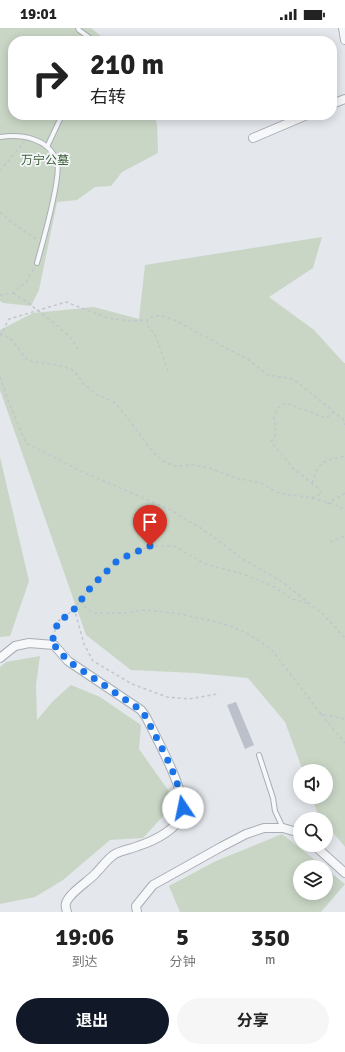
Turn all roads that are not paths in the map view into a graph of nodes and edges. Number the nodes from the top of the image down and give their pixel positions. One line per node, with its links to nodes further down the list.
1 (78, 28): 3 (lane)
2 (343, 28): 4 (street)
3 (87, 36)
4 (345, 40)
5 (60, 120): 9 (lane)
6 (295, 120): 8 (street)
7 (0, 137): 9 (lane)
8 (253, 138)
9 (47, 147): 10 (lane)
10 (37, 263)
11 (0, 658): 17 (street)
12 (259, 755): 13 (lane)
13 (283, 828): 14 (street); 18 (street)
14 (293, 831)
15 (322, 852): 16 (street)
16 (345, 873)
17 (67, 912)
18 (137, 912)

